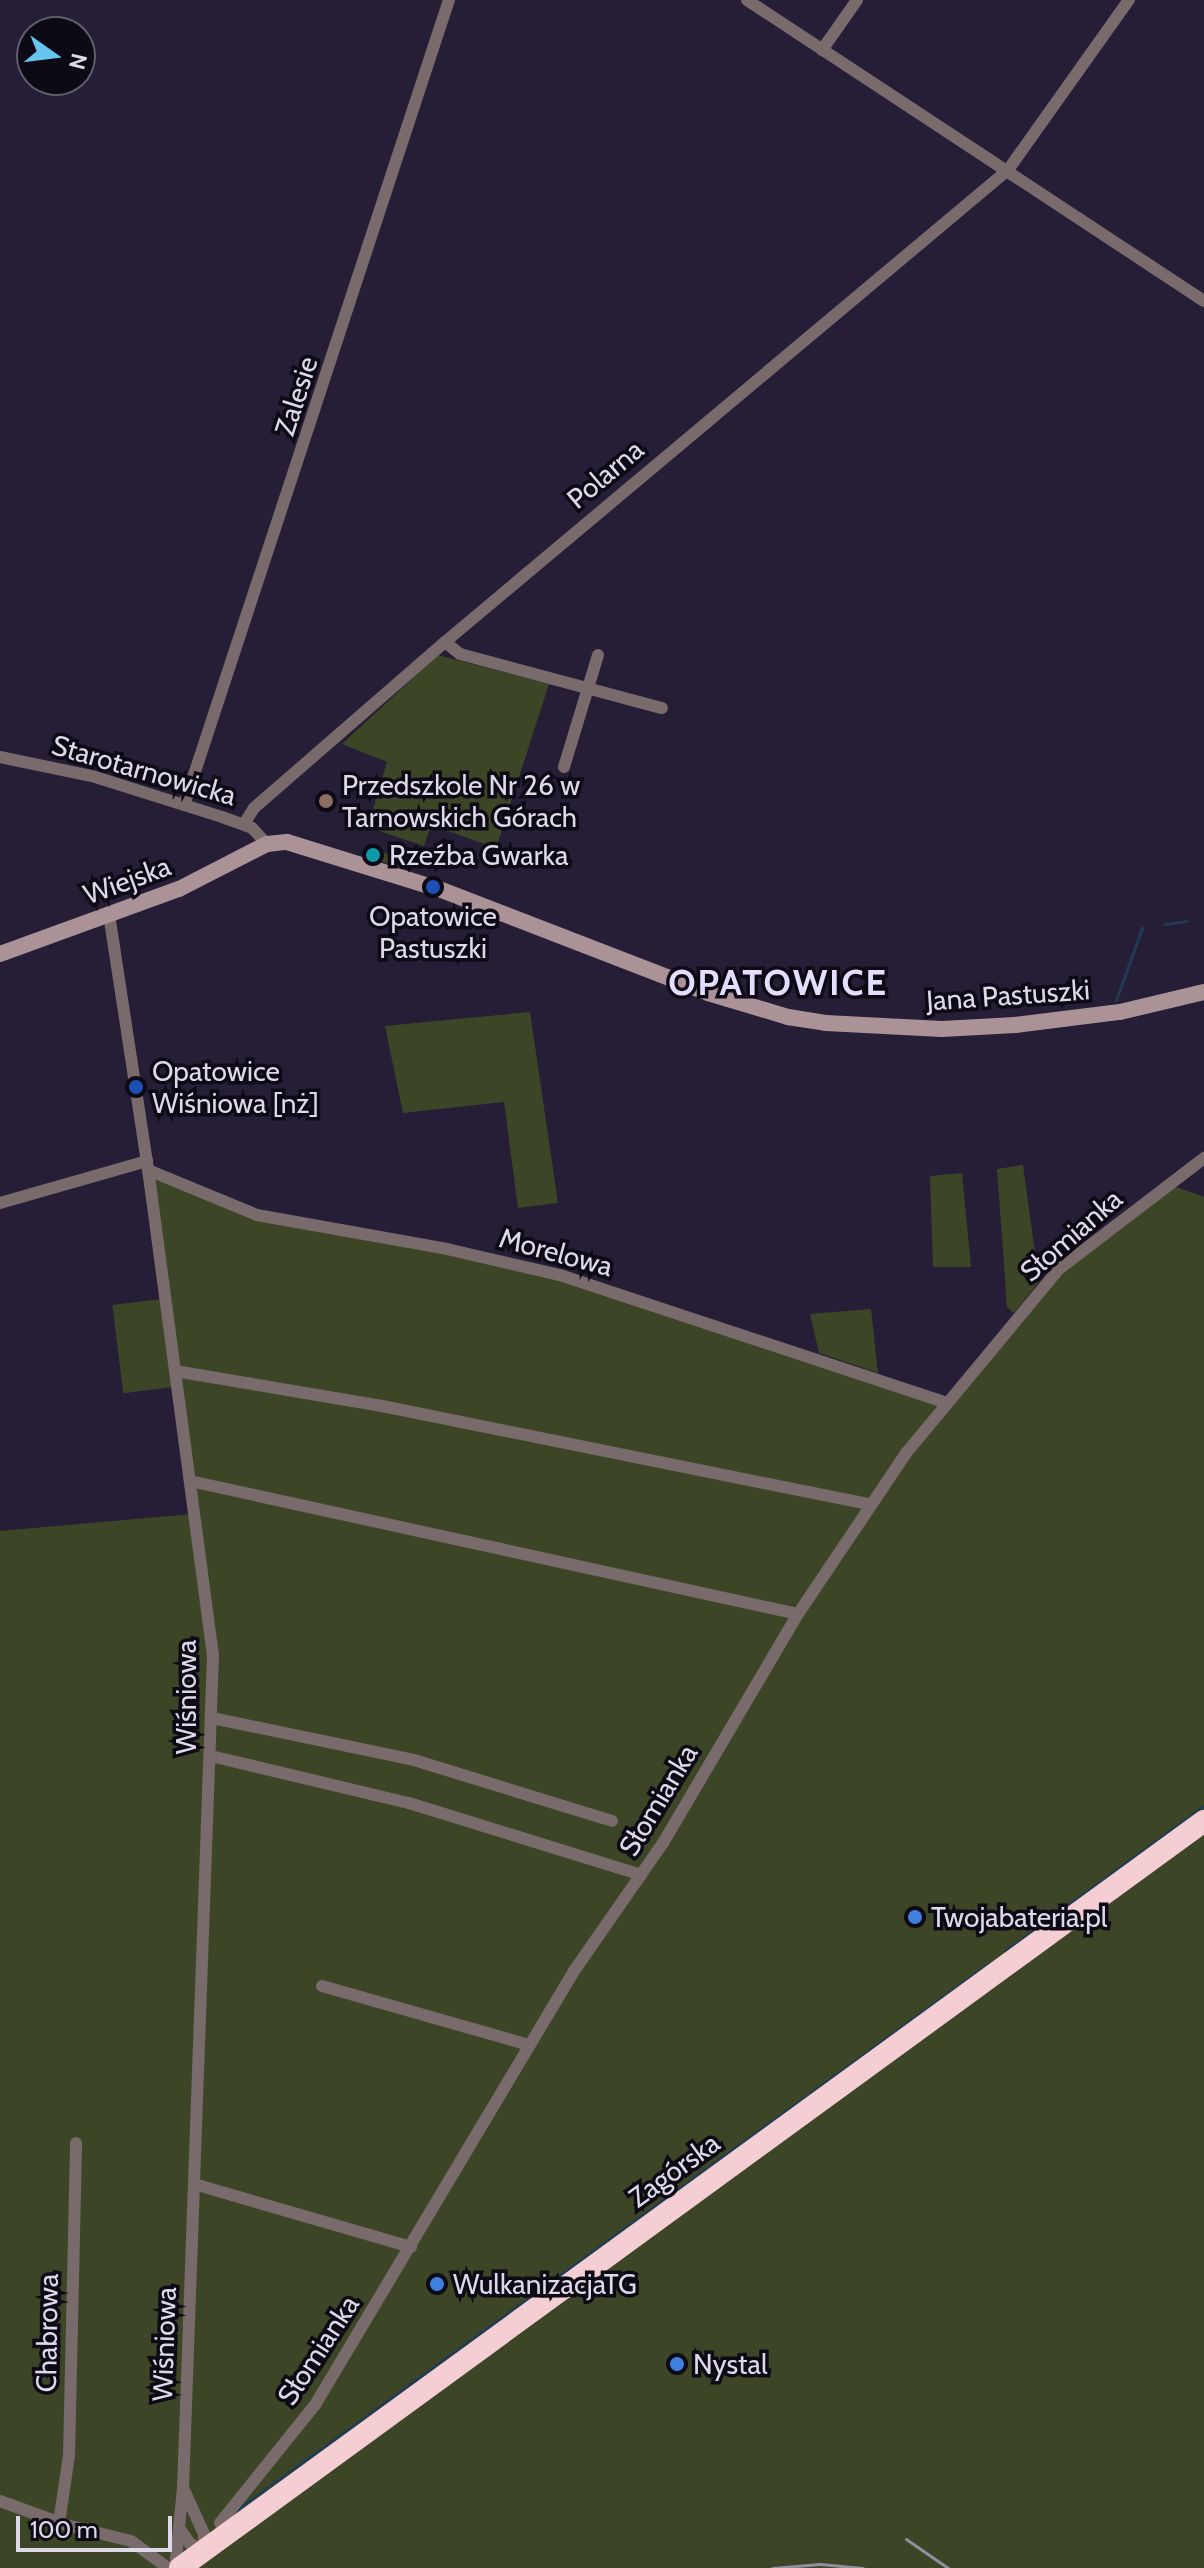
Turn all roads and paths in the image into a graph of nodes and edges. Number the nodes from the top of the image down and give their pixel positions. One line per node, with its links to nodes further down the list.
1 (449, 0): 14 (street, Zalesie)
2 (747, 0): 5 (street)
3 (857, 0): 5 (street)
4 (1129, 0): 6 (street, Polarna)
5 (822, 50): 6 (street)
6 (1008, 170): 7 (street); 8 (street, Polarna)
7 (1204, 301)
8 (445, 642): 10 (street); 15 (street, Polarna)
9 (598, 655): 10 (street)
10 (587, 688): 11 (street); 13 (street)
11 (662, 708)
12 (0, 757): 14 (street, Starotarnowicka)
13 (564, 767)
14 (184, 805): 15 (street, Starotarnowicka)
15 (244, 824): 16 (street, Starotarnowicka)
16 (267, 844): 17 (street, Wiejska); 19 (street, Jana Pastuszki)
17 (109, 914): 18 (street, Wiejska); 21 (street, Wiśniowa)
18 (0, 954)
19 (1204, 992)
20 (1204, 1158): 24 (street, Słomianka)
21 (148, 1165): 22 (street); 23 (street, Wiśniowa); 24 (street, Morelowa)
22 (0, 1203)
23 (175, 1371): 25 (street, Wiśniowa); 26 (street)
24 (946, 1403): 26 (street, Słomianka)
25 (190, 1481): 27 (street); 28 (street, Wiśniowa)
26 (870, 1504): 27 (street, Słomianka)
27 (798, 1614): 32 (street, Słomianka)
28 (212, 1718): 29 (street, Wiśniowa); 30 (street)
29 (211, 1756): 32 (street); 36 (street, Wiśniowa)
30 (612, 1821)
31 (1204, 1821): 42 (highway, Zagórska)
32 (641, 1875): 34 (street, Słomianka)
33 (322, 1986): 34 (street)
34 (529, 2045): 37 (street, Słomianka)
35 (76, 2143): 41 (street, Chabrowa)
36 (194, 2184): 37 (street); 38 (street, Wiśniowa)
37 (411, 2247): 42 (street, Słomianka)
38 (183, 2488): 40 (street, Wiśniowa); 43 (street, Wiśniowa)
39 (0, 2501): 41 (street)
40 (195, 2512): 42 (street); 44 (street, Wiśniowa)
41 (59, 2523): 45 (street)
42 (228, 2524): 44 (highway, Zagórska)
43 (179, 2528): 44 (street); 46 (street, Wiśniowa)
44 (204, 2550): 46 (highway, Zagórska)
45 (168, 2568)
46 (177, 2568)

